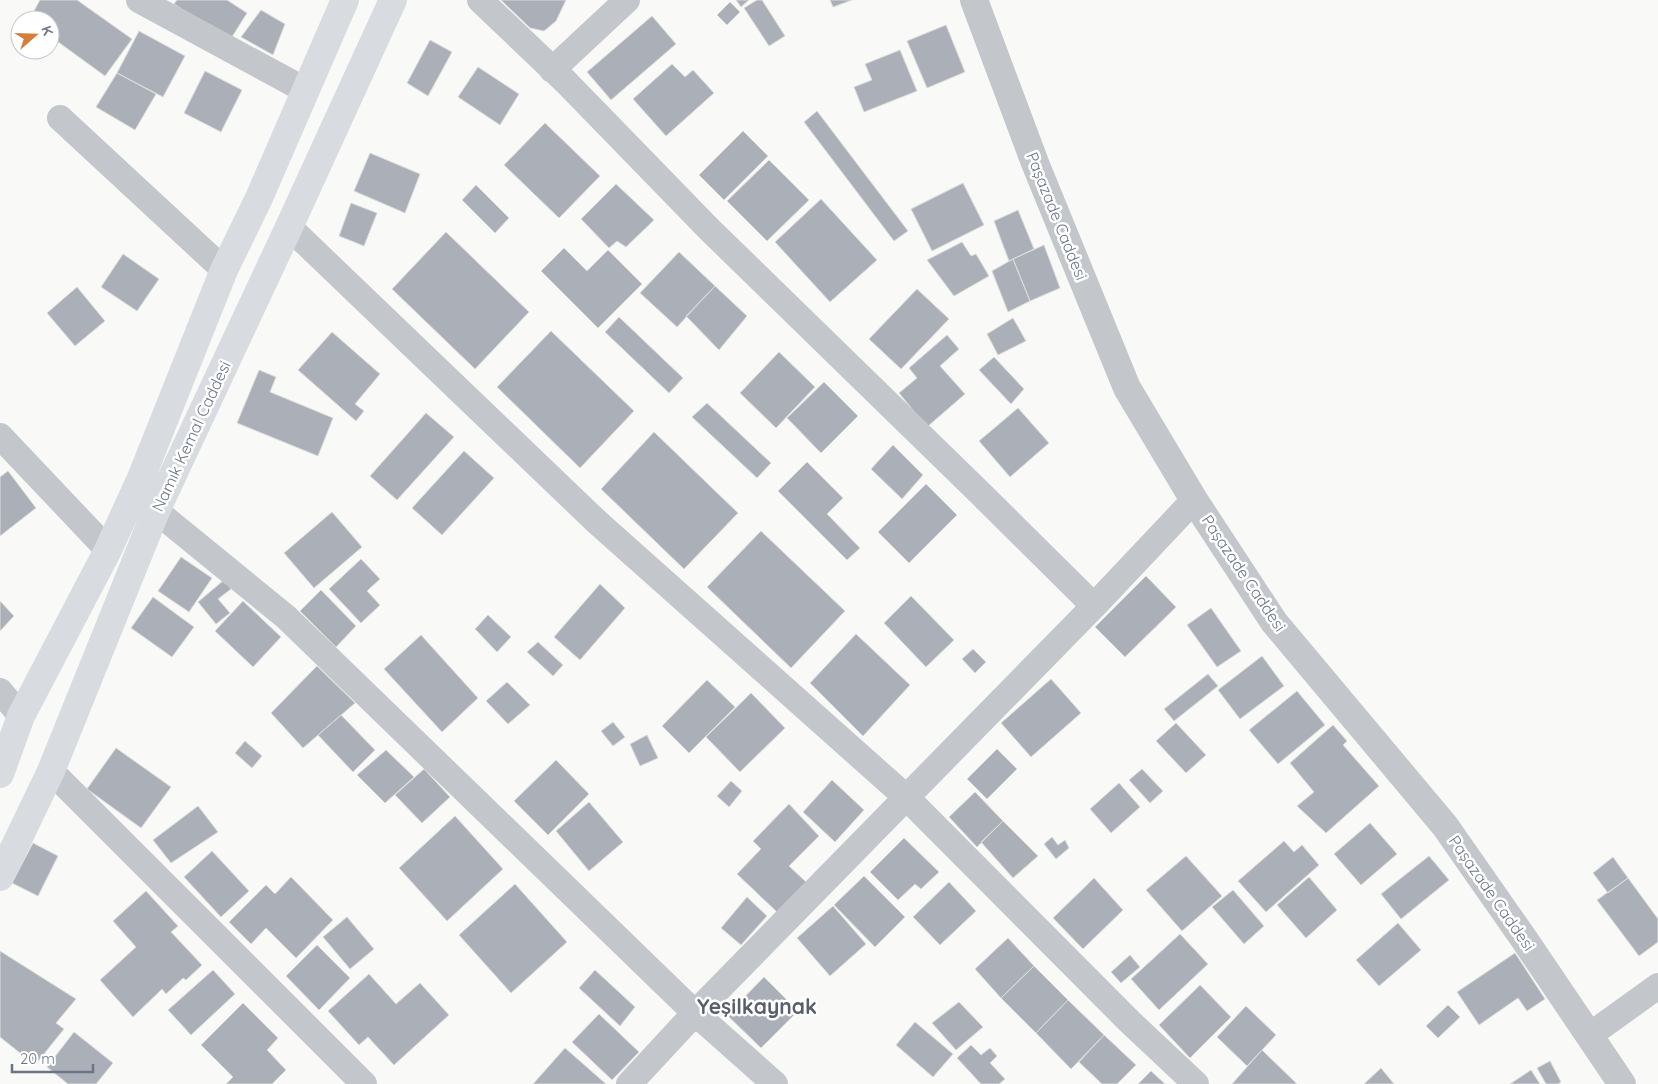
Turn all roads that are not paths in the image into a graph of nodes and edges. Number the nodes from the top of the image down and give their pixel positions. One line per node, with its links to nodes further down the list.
1 (139, 0): 8 (street)
2 (345, 0): 8 (main road, Namık Kemal Caddesi)
3 (393, 0): 10 (main road, Namık Kemal Caddesi)
4 (480, 0): 7 (street)
5 (627, 0): 7 (street)
6 (974, 0): 13 (street, Paşazade Caddesi)
7 (552, 70): 16 (street)
8 (305, 90): 11 (main road, Namık Kemal Caddesi)
9 (60, 118): 11 (street)
10 (289, 227): 14 (main road, Namık Kemal Caddesi); 21 (street)
11 (224, 270): 15 (main road, Namık Kemal Caddesi)
12 (0, 436): 15 (street)
13 (1194, 500): 16 (street); 25 (street, Paşazade Caddesi)
14 (156, 511): 19 (main road, Namık Kemal Caddesi); 24 (street)
15 (108, 550): 18 (main road, Namık Kemal Caddesi)
16 (1094, 606): 21 (street)
17 (0, 690): 18 (street)
18 (21, 716): 20 (main road, Namık Kemal Caddesi)
19 (51, 771): 22 (main road, Namık Kemal Caddesi); 26 (street)
20 (0, 774)
21 (907, 798): 24 (street); 29 (street)
22 (0, 877)
23 (1658, 986): 25 (street)
24 (695, 1013): 27 (street); 28 (street)
25 (1590, 1036): 30 (street, Paşazade Caddesi)
26 (364, 1084)
27 (629, 1084)
28 (775, 1084)
29 (1196, 1084)
30 (1622, 1084)

